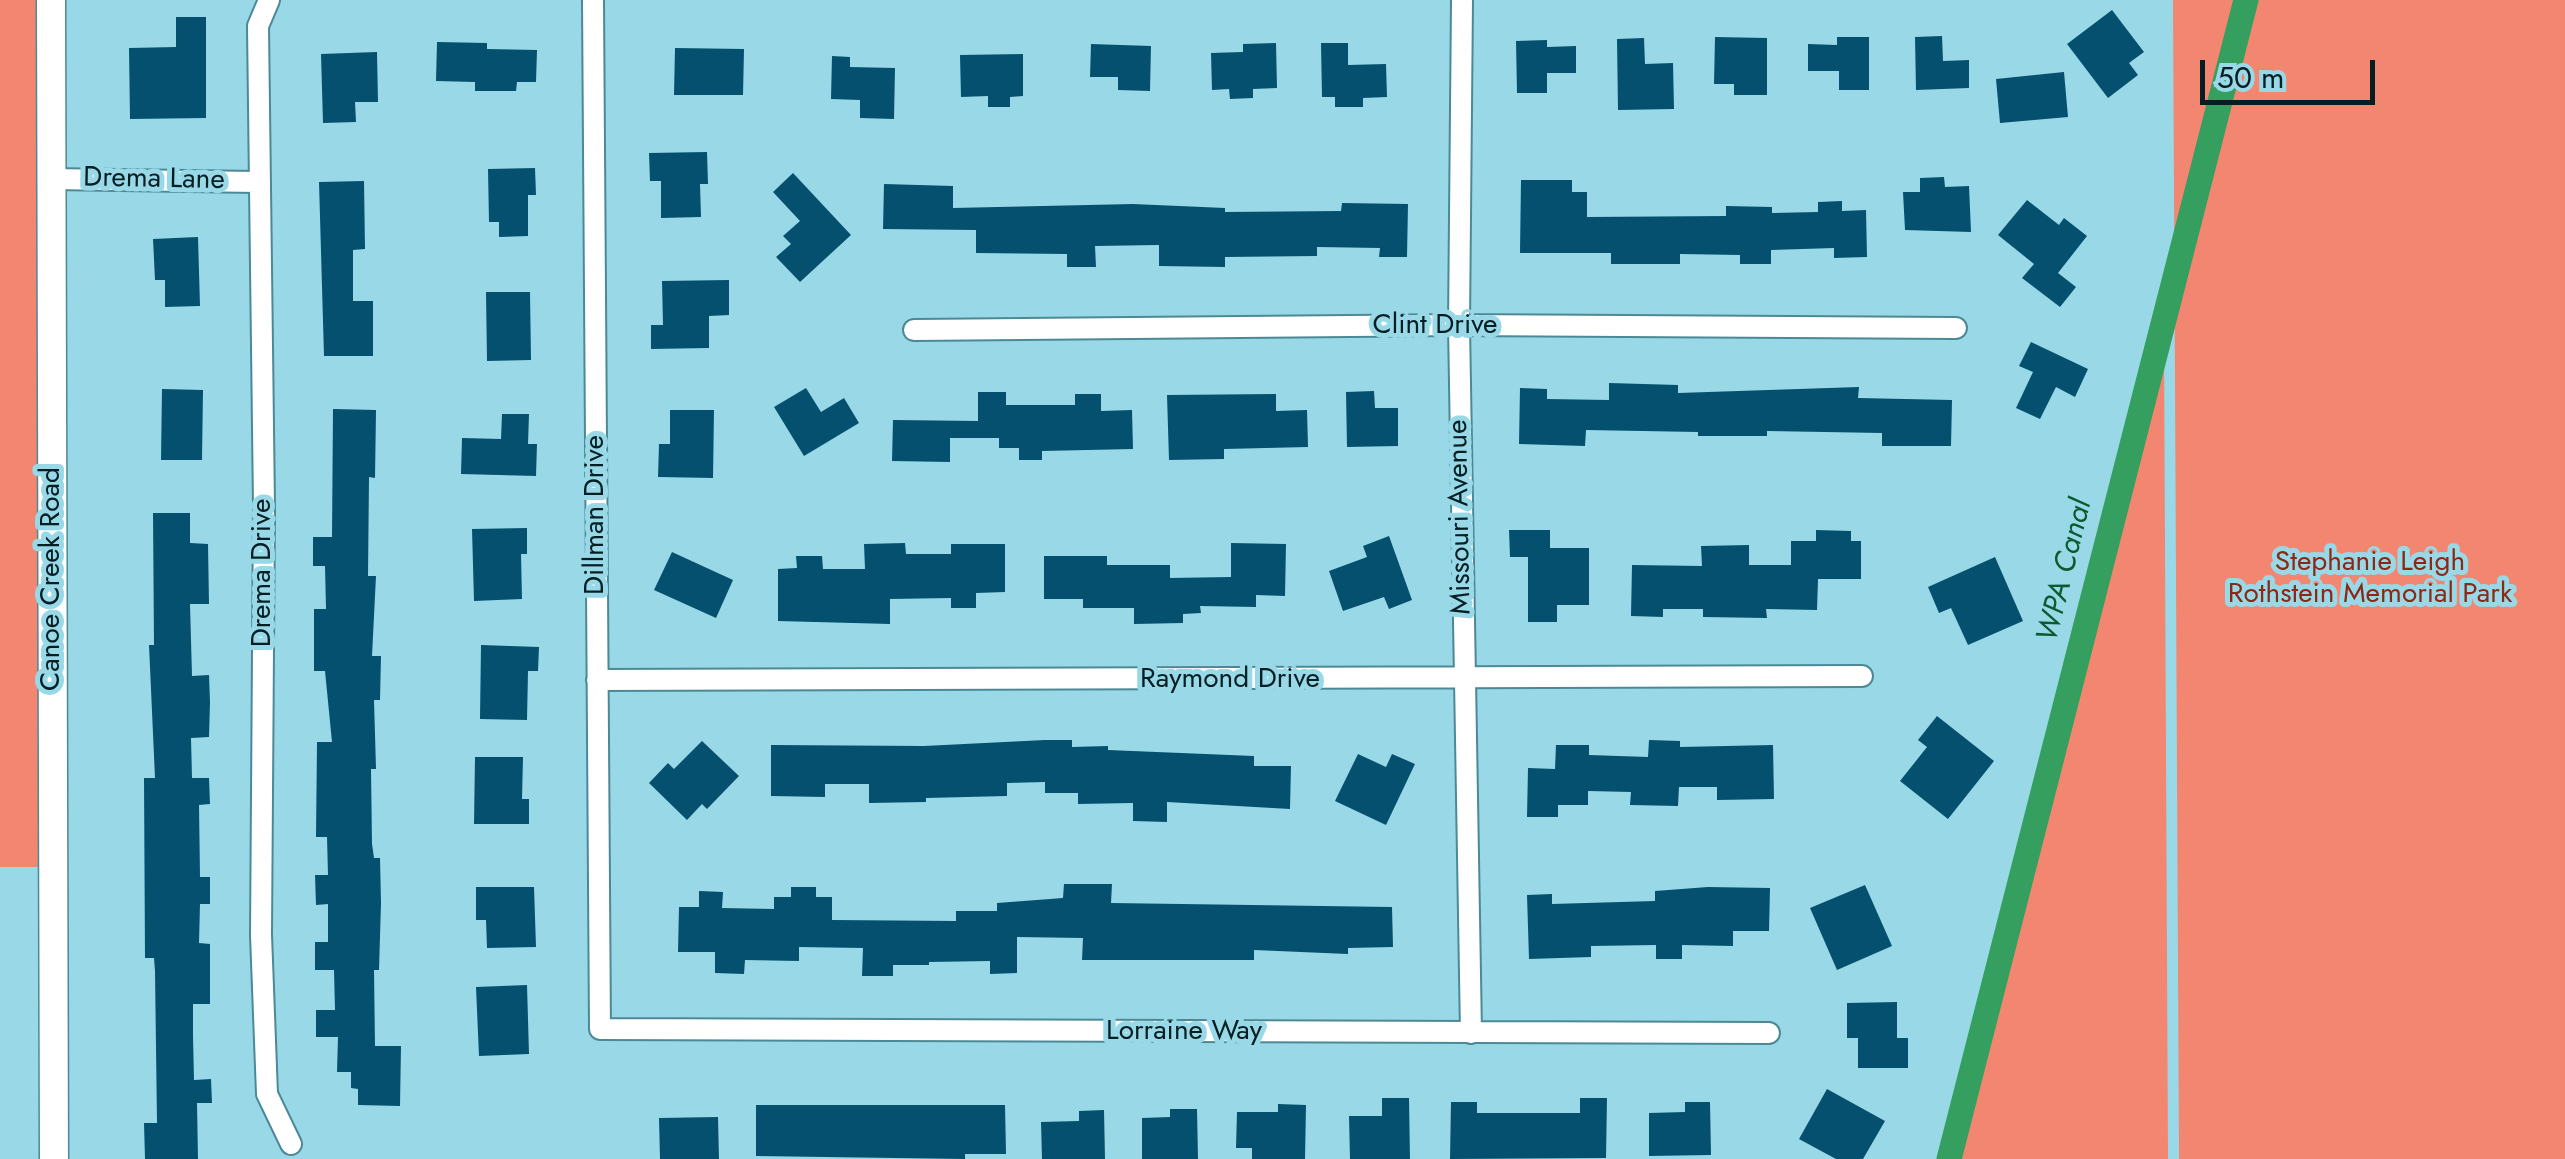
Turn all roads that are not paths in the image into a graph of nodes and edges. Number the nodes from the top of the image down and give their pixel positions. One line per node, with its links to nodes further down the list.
1 (51, 0): 5 (main road, Canoe Creek Road)
2 (269, 0): 6 (street, Drema Drive)
3 (592, 0): 11 (street, Dillman Drive)
4 (1462, 0): 7 (street, Missouri Avenue)
5 (50, 179): 6 (street, Drema Lane); 17 (main road, Canoe Creek Road)
6 (257, 182): 16 (street, Drema Drive)
7 (1459, 325): 8 (street, Clint Drive); 9 (street, Clint Drive); 12 (street, Missouri Avenue)
8 (1956, 328)
9 (914, 330)
10 (1862, 676): 12 (street, Raymond Drive)
11 (597, 680): 12 (street, Raymond Drive); 13 (street, Dillman Drive)
12 (1463, 680): 14 (street, Missouri Avenue)
13 (600, 1029): 14 (street, Lorraine Way)
14 (1471, 1034): 15 (street, Lorraine Way)
15 (1769, 1034)
16 (291, 1144)
17 (54, 1159)

